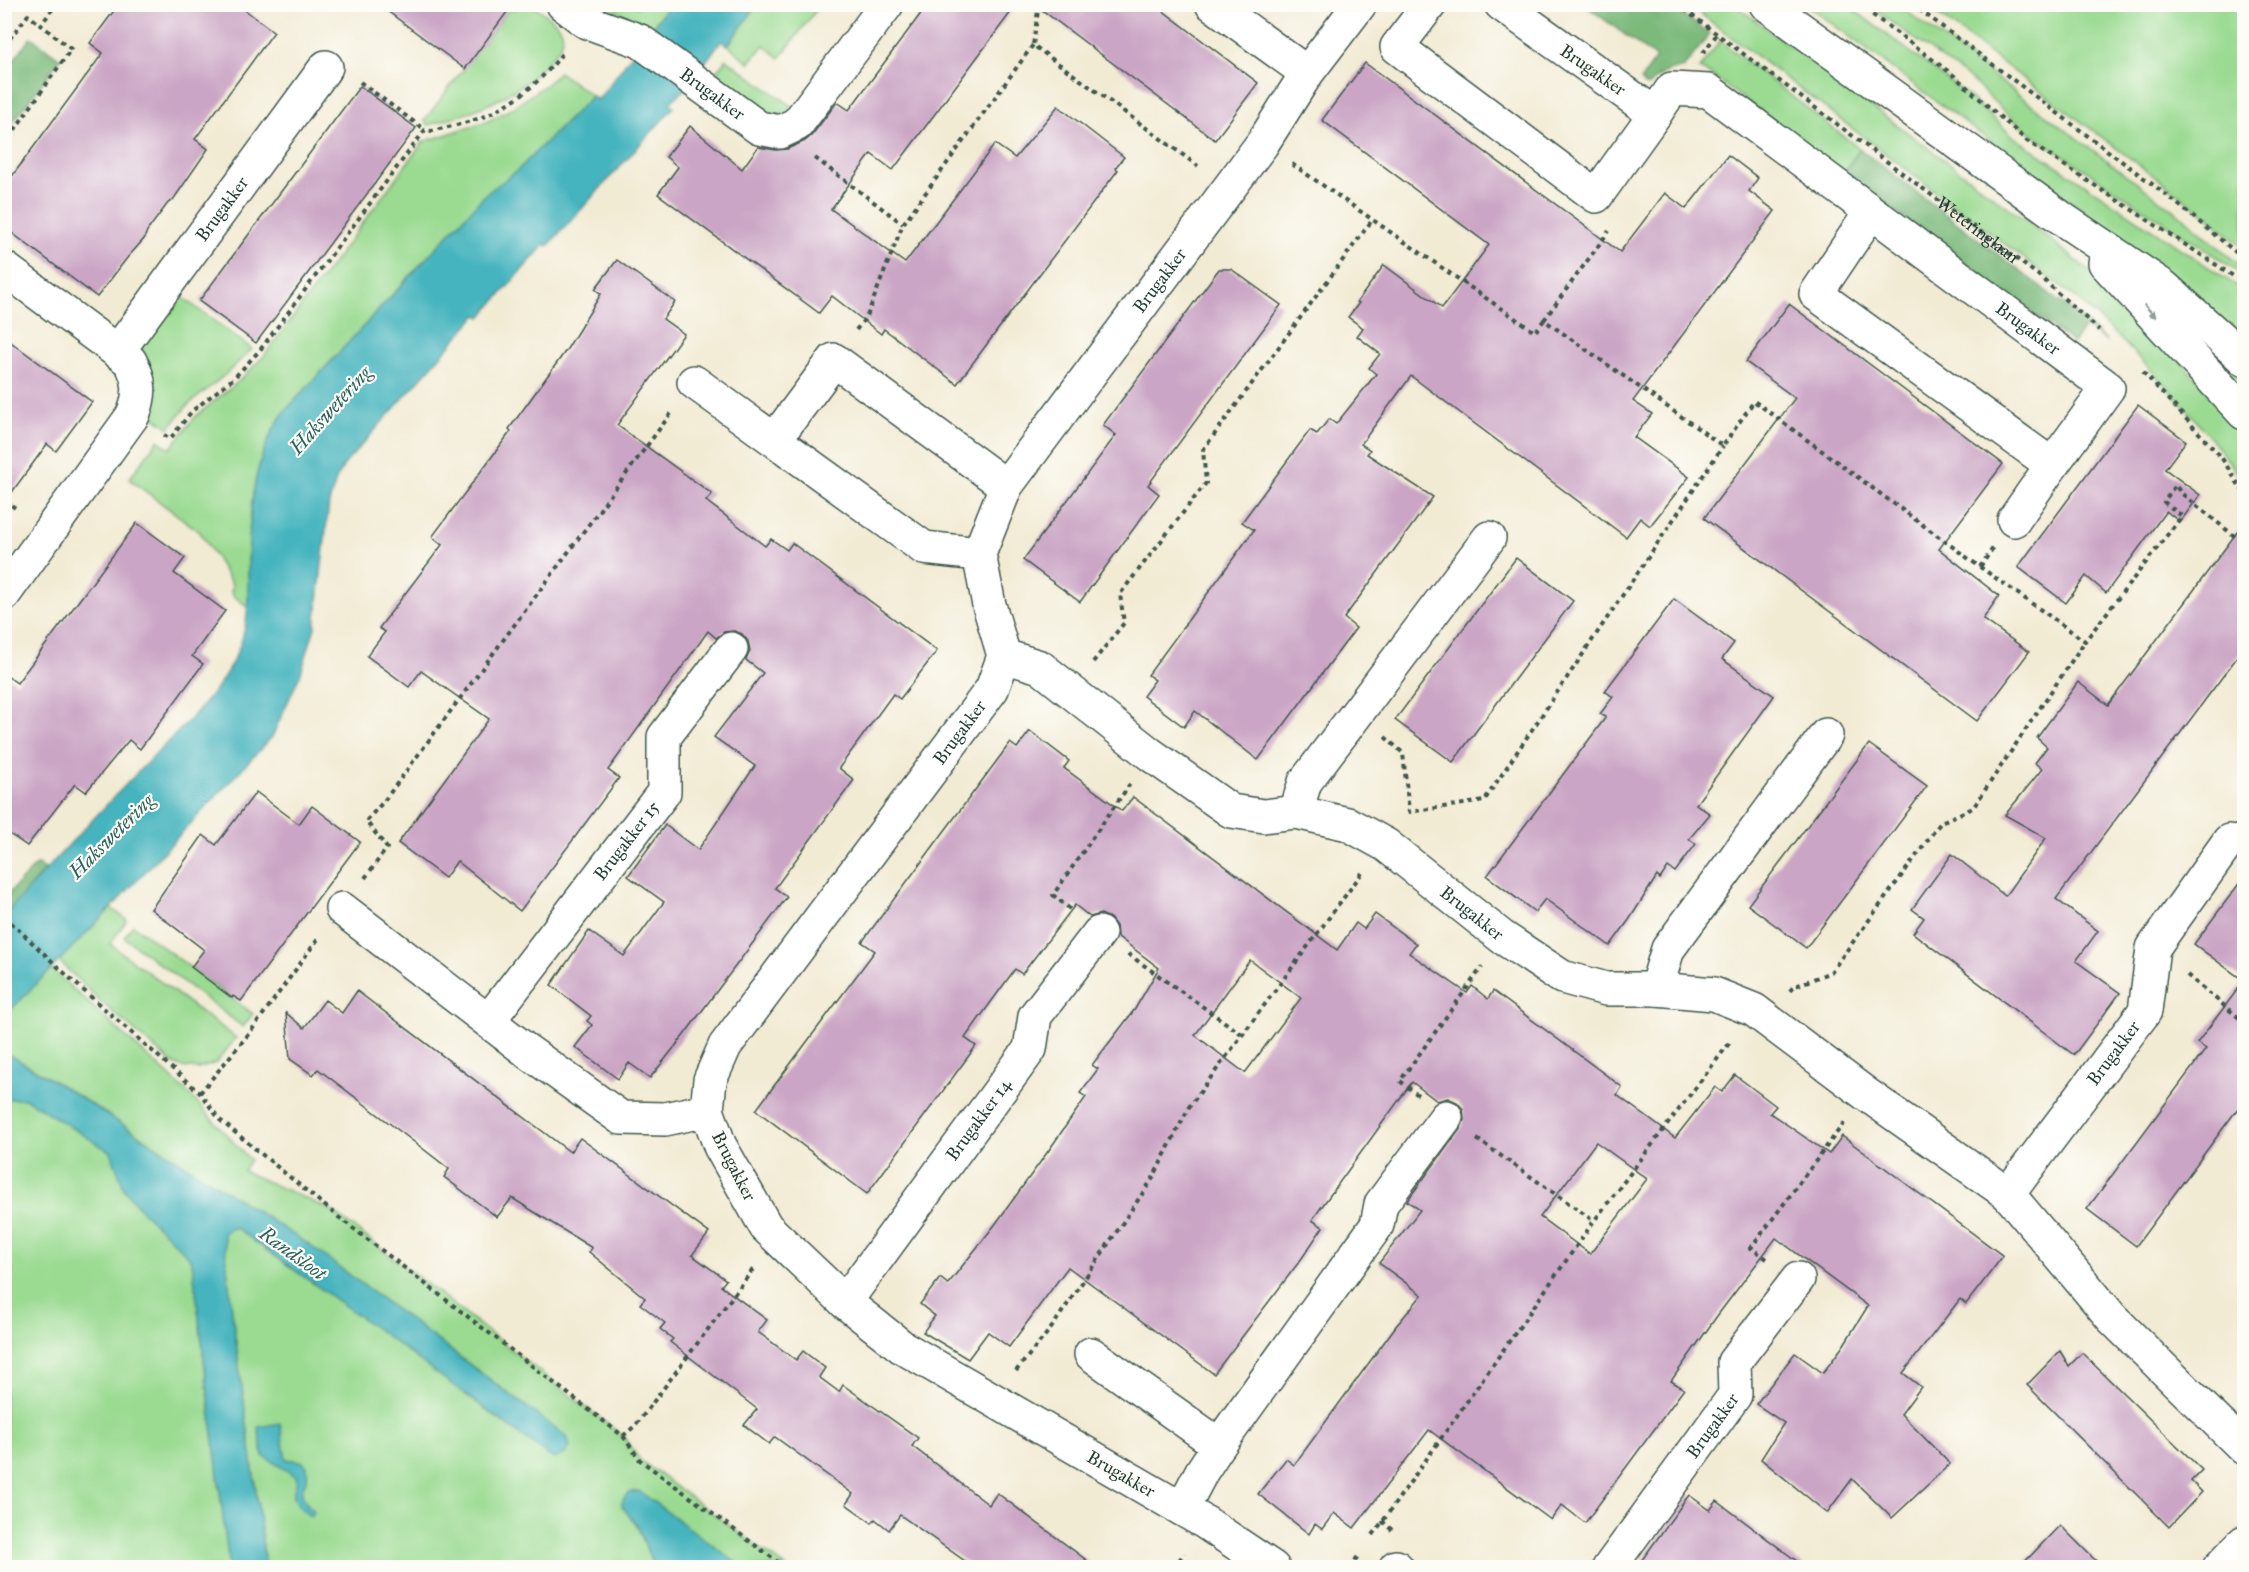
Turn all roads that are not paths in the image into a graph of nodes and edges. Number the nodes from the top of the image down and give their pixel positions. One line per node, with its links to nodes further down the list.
1 (887, 4): 7 (street, Brugakker)
2 (1212, 4): 9 (street)
3 (1360, 4): 9 (street, Brugakker)
4 (1430, 4): 10 (street, Brugakker)
5 (1501, 4): 10 (street, Brugakker)
6 (1766, 4): 12 (street)
7 (574, 13)
8 (326, 67): 14 (street, Brugakker)
9 (1307, 73): 20 (street, Brugakker)
10 (1655, 114): 11 (street, Brugakker)
11 (1871, 212): 19 (street); 19 (street, Brugakker)
12 (2067, 222): 15 (street); 17 (street, one-way to 17)
13 (4, 268): 14 (street)
14 (118, 351): 24 (street)
15 (2244, 359)
16 (694, 382): 18 (street)
17 (2244, 412)
18 (775, 439): 20 (street); 23 (street)
19 (2052, 465): 21 (street, Brugakker)
20 (1006, 486): 23 (street, Brugakker)
21 (2014, 520)
22 (1489, 538): 28 (street)
23 (979, 554): 26 (street)
24 (4, 594)
25 (731, 649): 33 (street, Brugakker 15)
26 (1004, 656): 28 (street, Brugakker); 34 (street, Brugakker)
27 (1826, 735): 32 (street)
28 (1296, 812): 32 (street, Brugakker)
29 (2229, 841): 36 (street, Brugakker)
30 (342, 909): 33 (street)
31 (1099, 933): 38 (street, Brugakker 14)
32 (1656, 988): 36 (street, Brugakker)
33 (489, 1020): 34 (street)
34 (706, 1110): 38 (street, Brugakker)
35 (1446, 1117): 40 (street)
36 (2008, 1194): 41 (street, Brugakker)
37 (1798, 1279): 45 (street, Brugakker)
38 (844, 1302): 42 (street, Brugakker)
39 (1092, 1354): 40 (street)
40 (1219, 1445): 42 (street)
41 (2244, 1448)
42 (1182, 1509): 44 (street, Brugakker)
43 (2244, 1542): 46 (street)
44 (1273, 1568)
45 (1609, 1568)
46 (2219, 1568)

